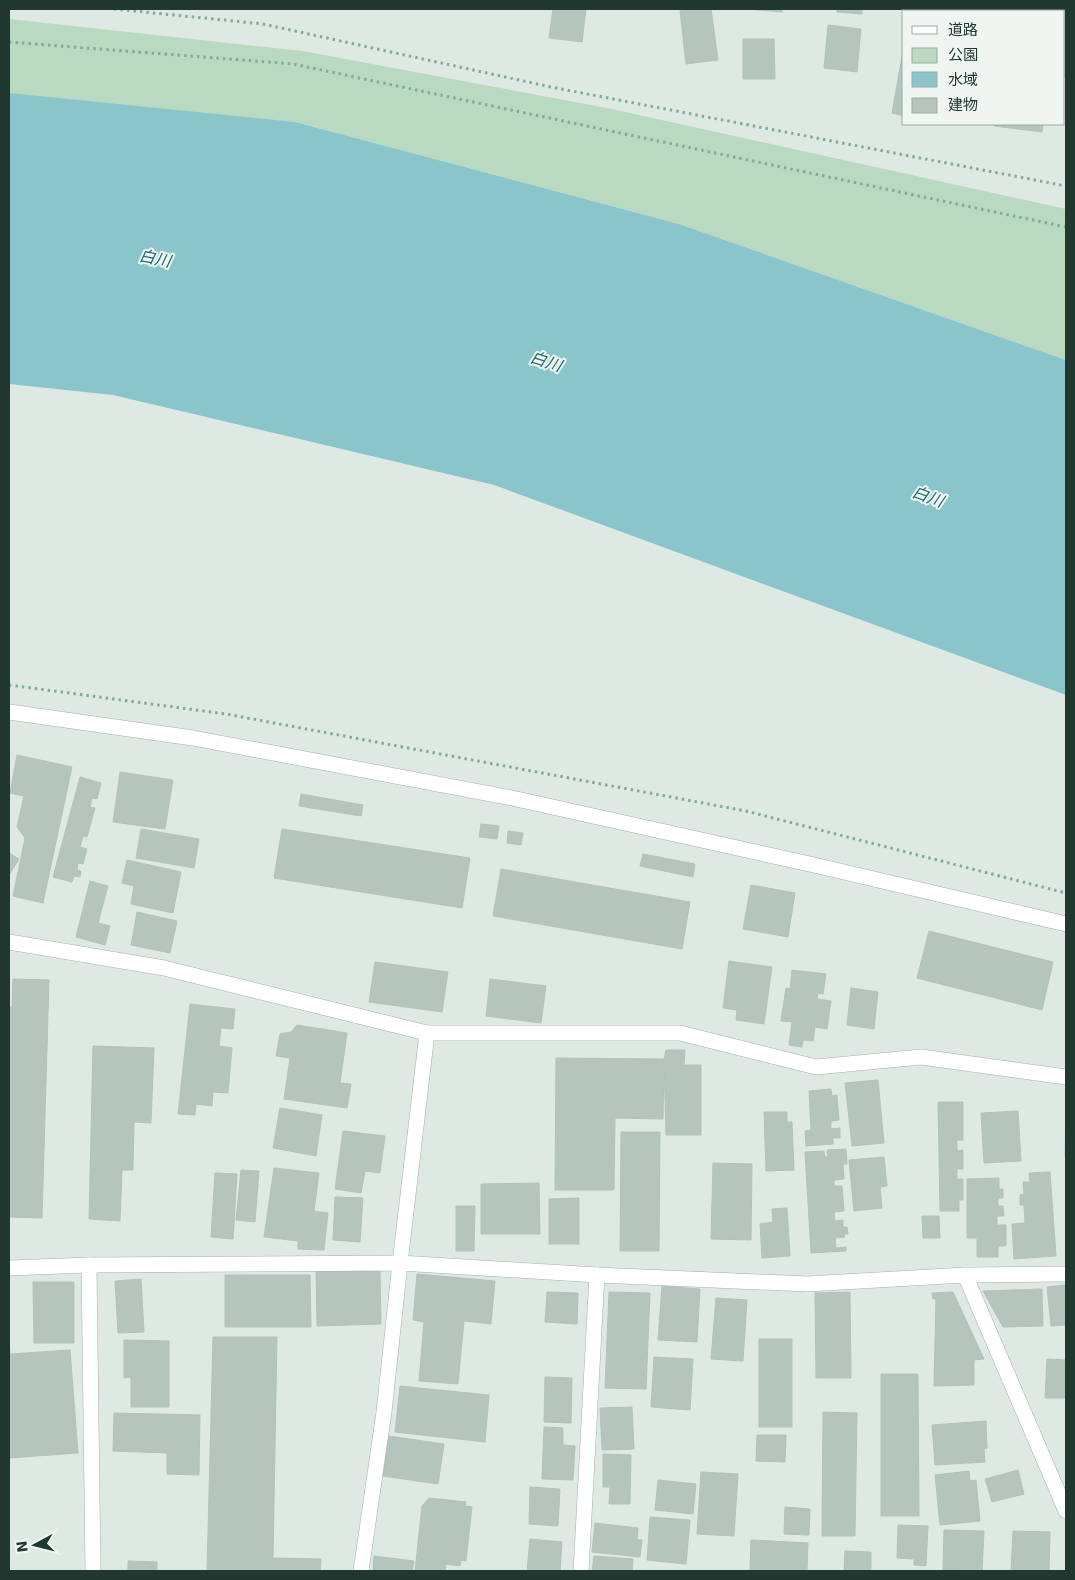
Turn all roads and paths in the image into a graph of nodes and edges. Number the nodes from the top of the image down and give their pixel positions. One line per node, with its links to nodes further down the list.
1 (114, 9): 3 (path)
2 (9, 42): 4 (path)
3 (1066, 186)
4 (1066, 227)
5 (9, 685): 7 (path)
6 (9, 712): 8 (street)
7 (1066, 893)
8 (1066, 924)
9 (9, 942): 10 (street)
10 (427, 1033): 11 (street); 12 (street)
11 (1066, 1077)
12 (400, 1263): 13 (street); 16 (street); 20 (street)
13 (89, 1265): 14 (street); 19 (street)
14 (9, 1268)
15 (1066, 1274): 17 (street)
16 (597, 1275): 17 (street); 21 (street)
17 (965, 1275): 18 (street)
18 (1066, 1511)
19 (93, 1571)
20 (361, 1571)
21 (581, 1571)

